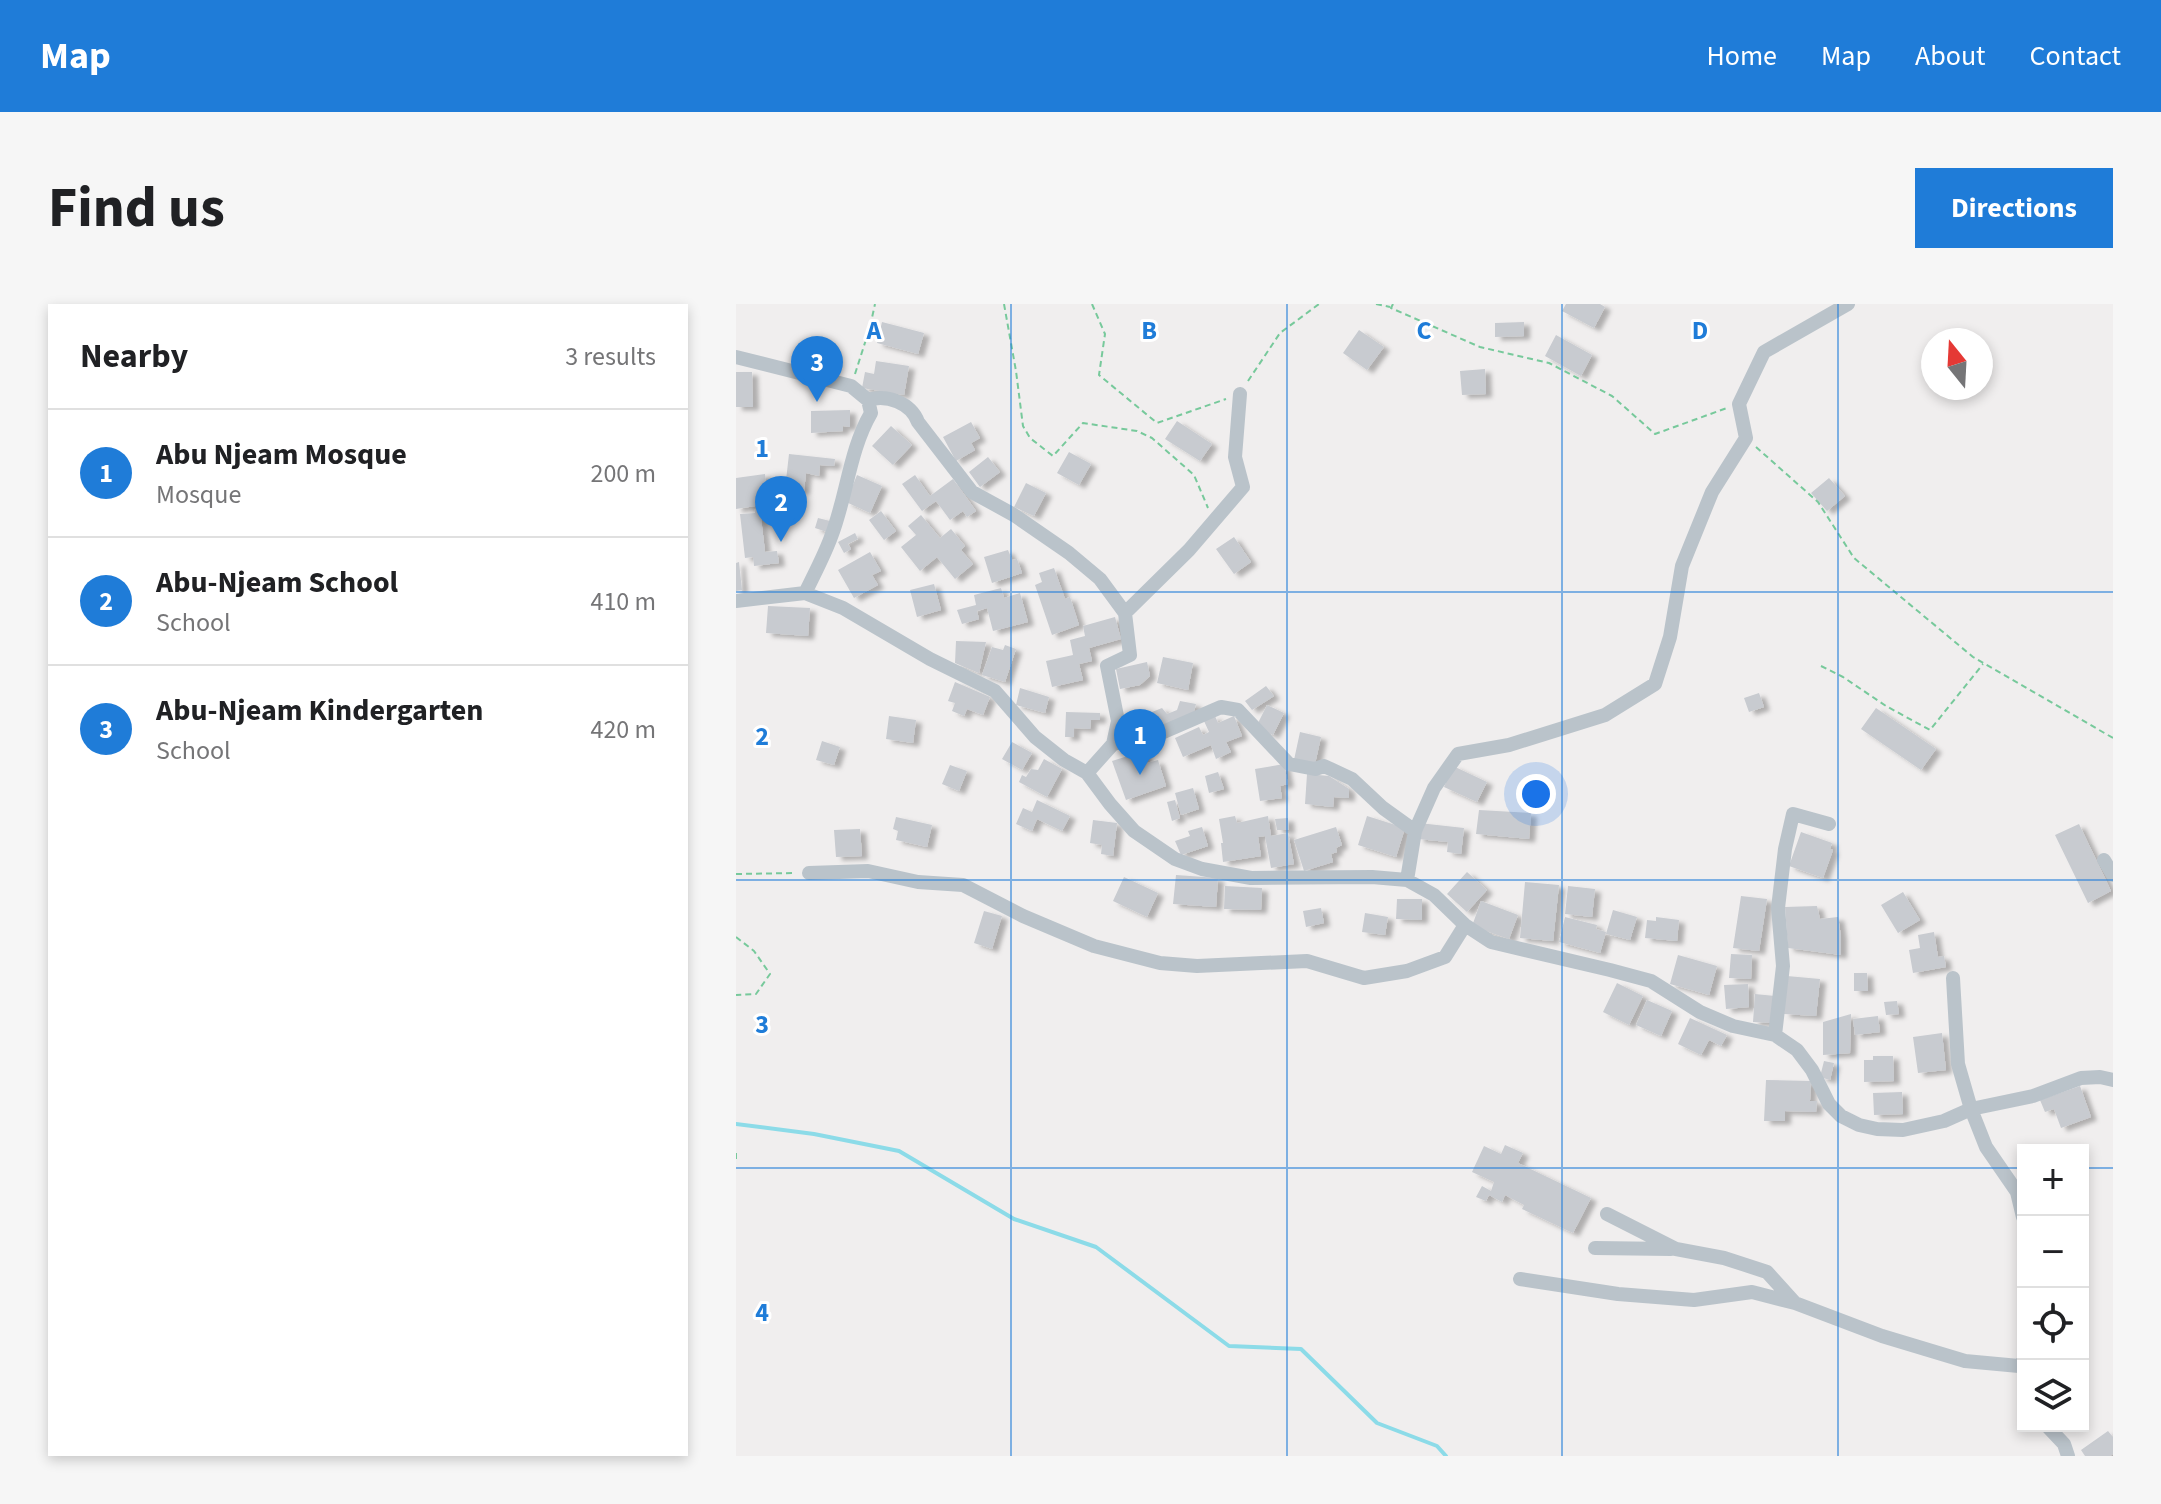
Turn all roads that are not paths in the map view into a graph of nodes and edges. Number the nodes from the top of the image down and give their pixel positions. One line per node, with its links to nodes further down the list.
1 (1848, 304): 11 (street)
2 (736, 357): 4 (street)
3 (1240, 394): 7 (street)
4 (868, 400): 5 (street); 7 (street)
5 (805, 593): 6 (street); 9 (street)
6 (736, 601)
7 (1125, 613): 8 (street)
8 (1113, 744): 9 (street); 11 (street)
9 (1087, 773): 15 (street)
10 (1829, 824): 18 (street)
11 (1415, 831): 15 (street)
12 (2104, 860): 14 (street)
13 (809, 873): 16 (street)
14 (2113, 875)
15 (1407, 880): 16 (street)
16 (1465, 925): 18 (street)
17 (1953, 978): 20 (street)
18 (1775, 1035): 20 (street)
19 (2113, 1080): 20 (street)
20 (1971, 1109): 22 (street)
21 (1607, 1214): 24 (street)
22 (2023, 1216)
23 (1595, 1248): 24 (street)
24 (1676, 1249): 26 (street)
25 (1520, 1279): 26 (street)
26 (1795, 1303): 27 (street)
27 (2017, 1366)
28 (2053, 1432): 29 (street)
29 (2068, 1456)

